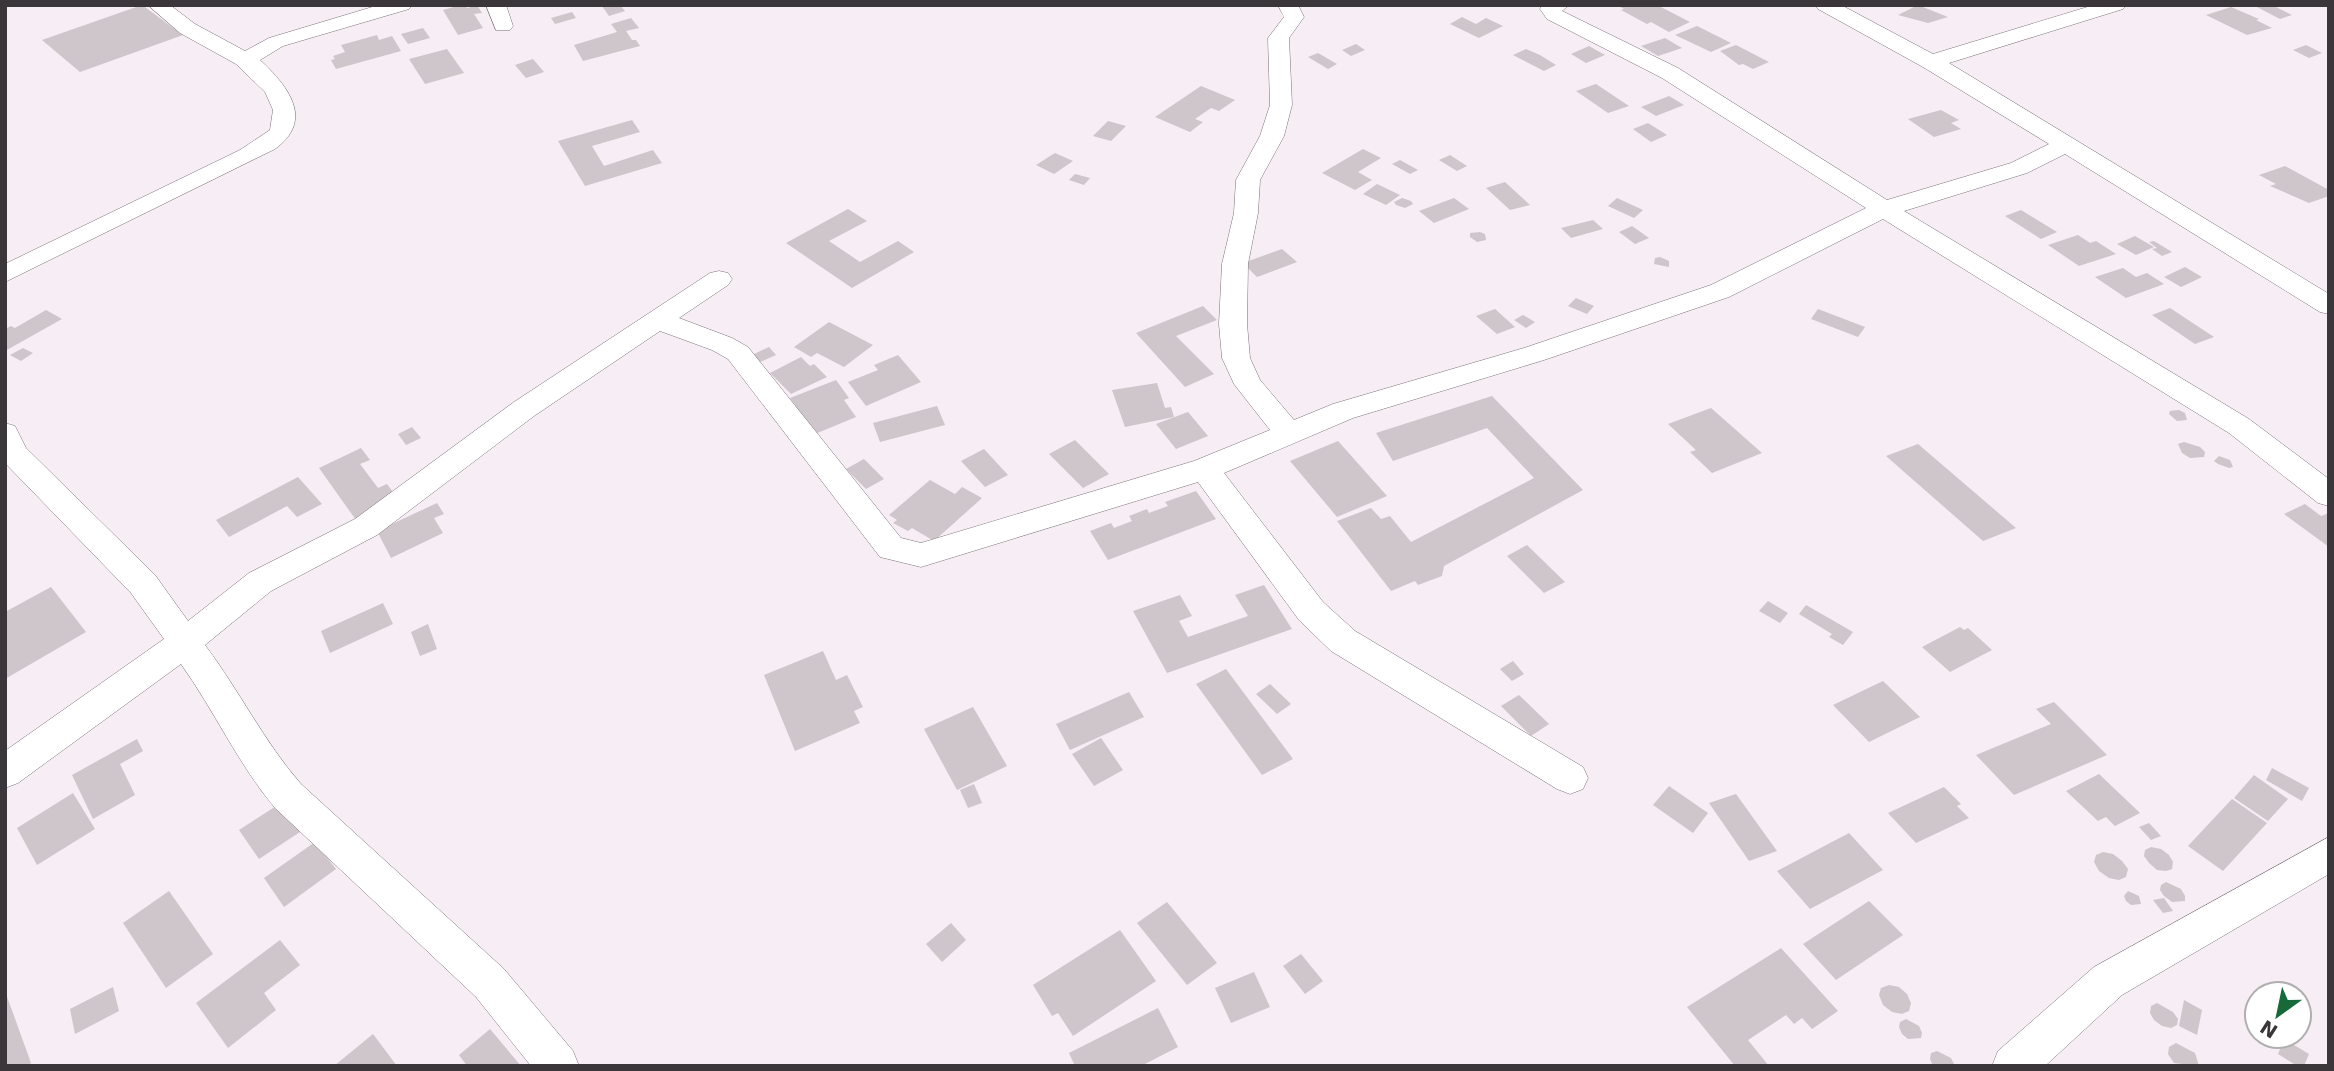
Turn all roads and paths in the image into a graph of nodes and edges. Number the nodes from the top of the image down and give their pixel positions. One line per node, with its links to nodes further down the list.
1 (158, 5): 10 (street)
2 (402, 5): 9 (street)
3 (496, 5): 8 (street)
4 (1288, 5): 20 (street)
5 (1559, 5): 14 (street)
6 (1825, 5): 12 (street)
7 (2116, 5): 12 (street)
8 (503, 26)
9 (276, 42): 10 (street); 11 (street)
10 (219, 46): 11 (street)
11 (245, 60): 15 (street)
12 (1931, 62): 13 (street)
13 (2066, 145): 14 (street); 17 (street)
14 (1884, 209): 20 (street); 22 (street)
15 (5, 274)
16 (719, 279): 18 (street)
17 (2329, 306)
18 (657, 320): 21 (street); 23 (street)
19 (5, 433): 23 (street)
20 (1290, 435): 21 (street)
21 (1205, 469): 25 (street)
22 (2329, 495)
23 (185, 642): 24 (street); 27 (street)
24 (5, 772)
25 (1570, 778)
26 (2329, 854): 28 (street)
27 (558, 1066)
28 (2013, 1066)

